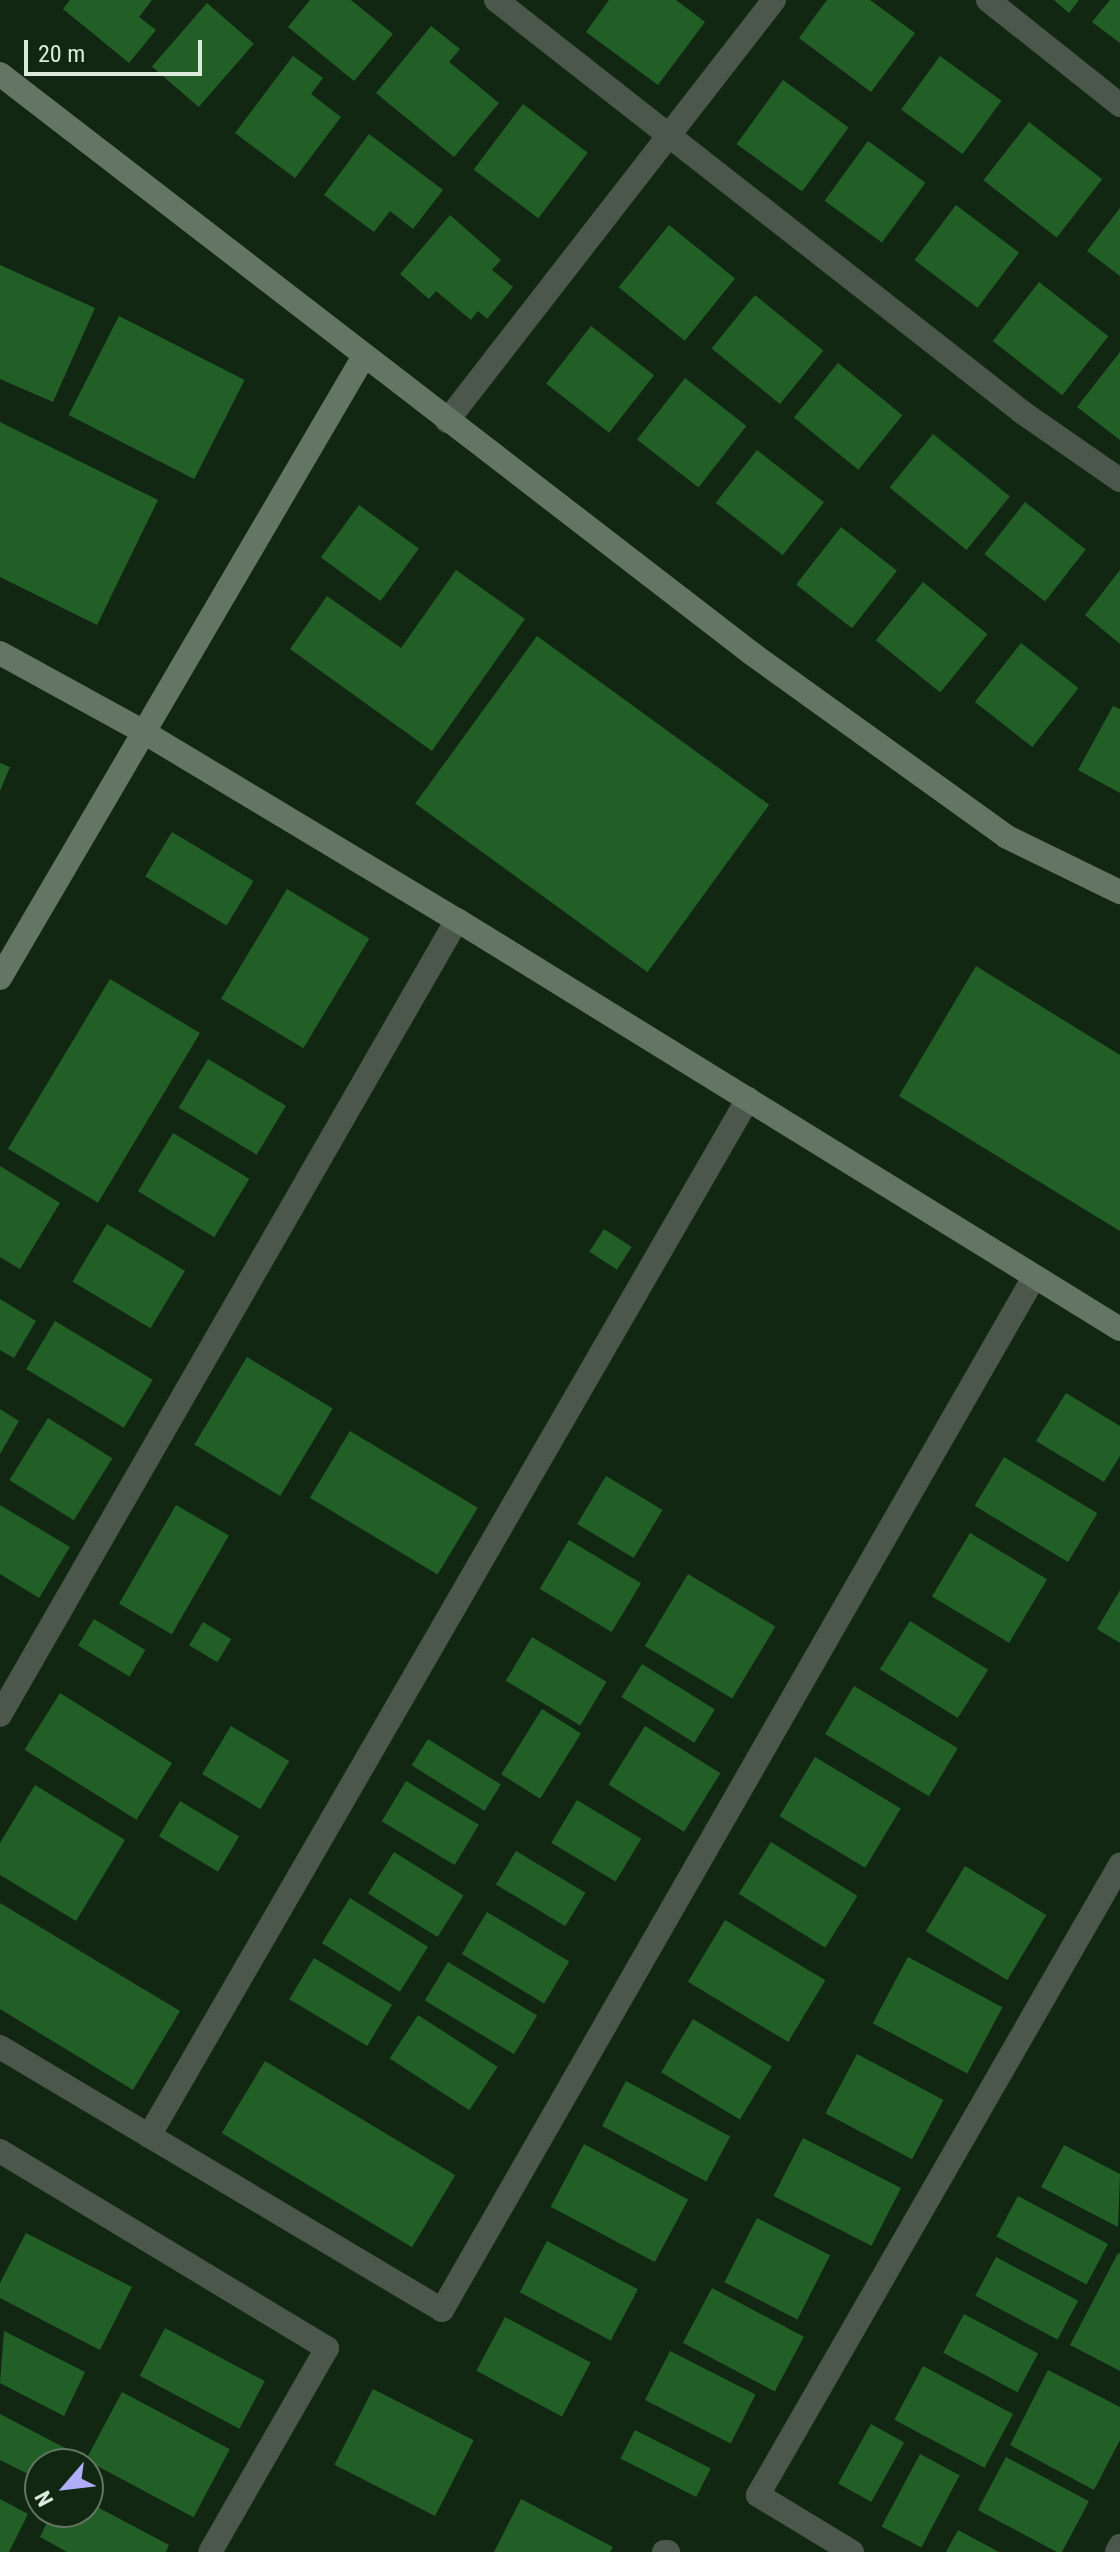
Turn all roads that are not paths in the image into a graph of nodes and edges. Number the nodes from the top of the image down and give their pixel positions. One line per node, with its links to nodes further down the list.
1 (496, 0): 6 (street)
2 (774, 0): 6 (street)
3 (988, 0): 5 (street)
4 (0, 74): 7 (street)
5 (1120, 105)
6 (670, 134): 8 (street); 9 (street)
7 (364, 356): 8 (street); 11 (street)
8 (447, 421): 12 (street)
9 (1120, 480)
10 (0, 653): 11 (street)
11 (142, 731): 13 (street); 14 (street)
12 (1120, 892)
13 (457, 920): 15 (street); 18 (street)
14 (0, 978)
15 (748, 1099): 16 (street); 21 (street)
16 (1034, 1277): 17 (street); 21 (street)
17 (1120, 1329)
18 (0, 1715)
19 (1120, 1865): 25 (street)
20 (0, 2047): 21 (street)
21 (149, 2136)
22 (4, 2162): 24 (street)
23 (1120, 2546): 26 (street)
24 (210, 2552)
25 (852, 2552)
26 (1117, 2552)

